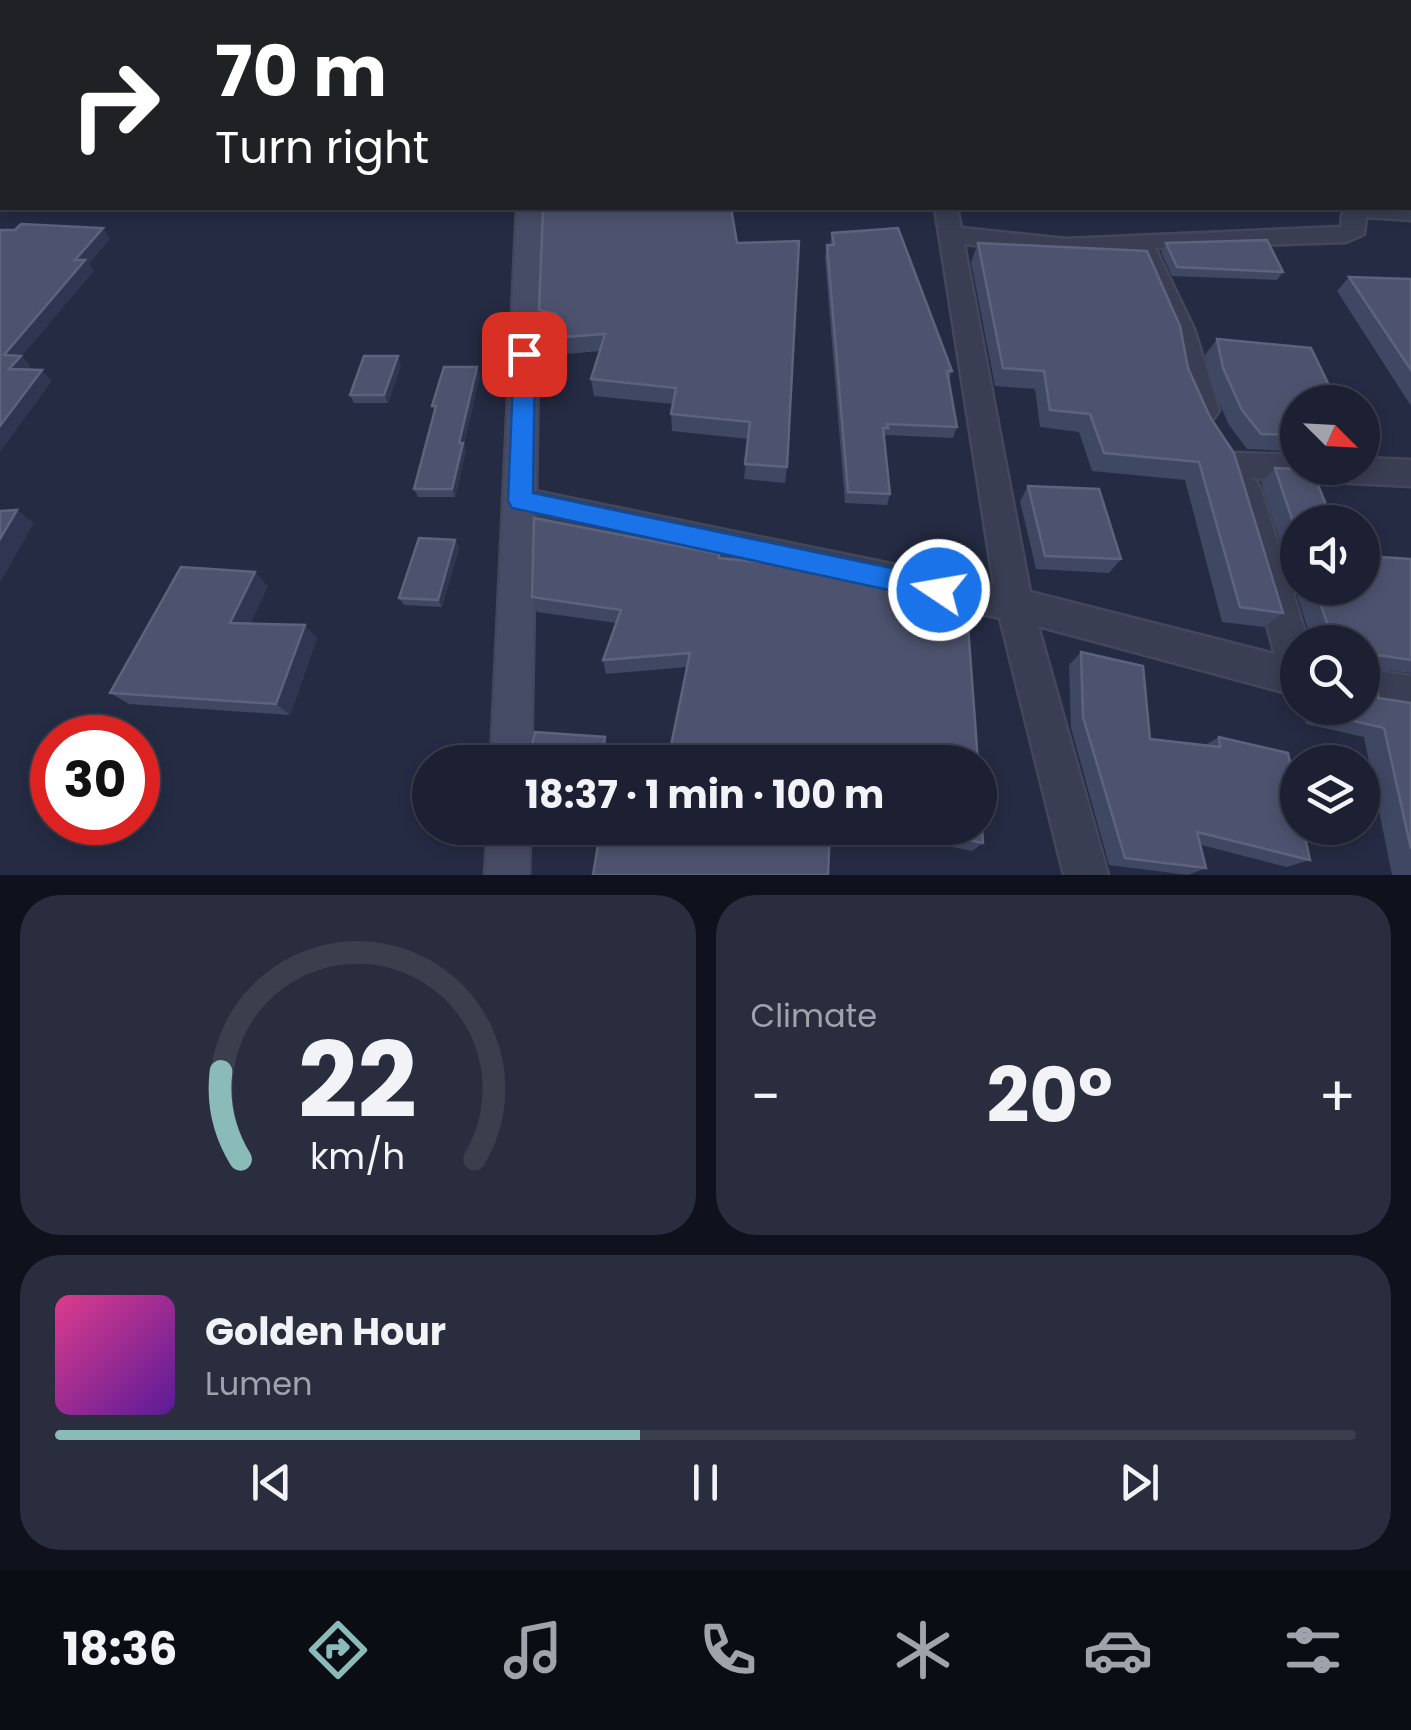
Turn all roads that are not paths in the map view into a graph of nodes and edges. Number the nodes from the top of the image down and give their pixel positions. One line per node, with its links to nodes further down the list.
1 (529, 210): 7 (street)
2 (1411, 214): 4 (street)
3 (950, 221): 4 (street); 8 (street)
4 (1139, 241): 5 (street)
5 (1236, 465): 6 (street); 9 (street)
6 (1411, 473)
7 (520, 501): 8 (street); 13 (street)
8 (1015, 606): 10 (street); 16 (street)
9 (1283, 625)
10 (1280, 669)
11 (1380, 690): 12 (street)
12 (1411, 694)
13 (512, 745)
14 (508, 845): 15 (street)
15 (507, 875)
16 (1086, 875)

